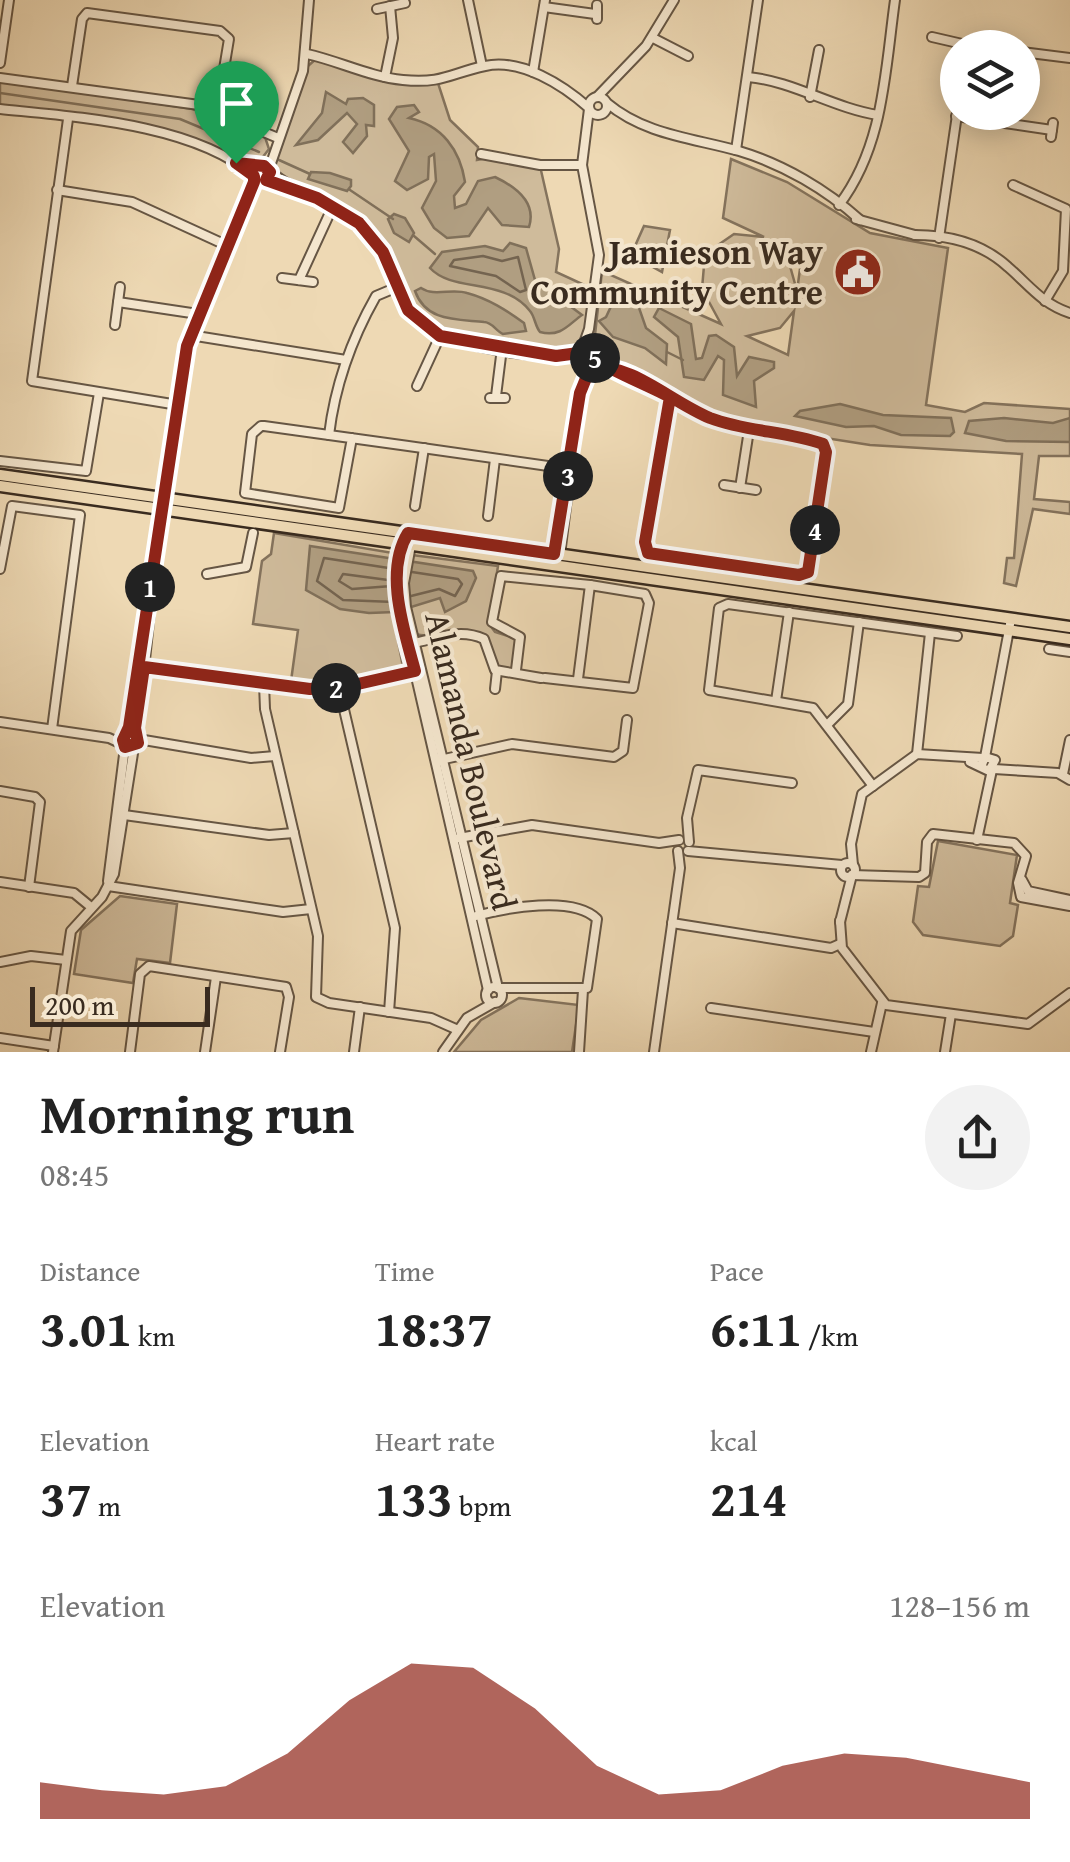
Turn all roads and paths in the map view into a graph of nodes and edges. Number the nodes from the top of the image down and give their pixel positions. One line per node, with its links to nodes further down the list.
1 (9, 0): 20 (street)
2 (309, 0): 16 (street)
3 (468, 0): 21 (street)
4 (674, 0): 12 (street)
5 (758, 0): 24 (street)
6 (895, 0): 34 (street)
7 (404, 3): 9 (street)
8 (545, 3): 11 (street); 22 (street)
9 (390, 6): 10 (street); 25 (street)
10 (376, 8)
11 (596, 13)
12 (653, 38): 18 (street); 26 (street)
13 (932, 38): 14 (street)
14 (940, 40)
15 (819, 50): 28 (street)
16 (306, 54): 25 (street); 41 (street)
17 (1040, 54): 19 (street)
18 (688, 56)
19 (1070, 58)
20 (0, 63)
21 (482, 66): 22 (street); 25 (street)
22 (533, 72): 30 (street)
23 (0, 76): 27 (street)
24 (748, 77): 28 (street); 42 (street)
25 (386, 78)
26 (610, 85): 29 (street); 30 (street)
27 (72, 86): 32 (street); 32 (street)
28 (810, 97): 34 (street)
29 (607, 102): 30 (street); 33 (street); 35 (street)
30 (592, 103): 33 (street); 40 (street)
31 (0, 110): 36 (street)
32 (217, 111): 41 (street)
33 (602, 115): 35 (street); 40 (street)
34 (878, 116): 51 (street)
35 (626, 117): 42 (street)
36 (68, 119): 44 (street); 49 (street)
37 (1040, 128): 39 (street)
38 (954, 130): 53 (street)
39 (1052, 130)
40 (586, 135): 45 (street)
41 (278, 138): 46 (street)
42 (736, 150): 51 (street)
43 (481, 154): 45 (street)
44 (236, 163): 46 (street); 47 (street)
45 (582, 165): 65 (street)
46 (264, 172): 47 (street); 50 (street); 52 (street)
47 (254, 176): 50 (street)
48 (1013, 186): 60 (street)
49 (58, 190): 54 (street); 73 (street)
50 (250, 199): 54 (street)
51 (841, 204): 53 (street)
52 (333, 206): 56 (street); 59 (street)
53 (939, 236): 60 (street)
54 (228, 246): 63 (street)
55 (282, 278): 56 (street)
56 (299, 280): 57 (street)
57 (313, 282)
58 (120, 287): 61 (street)
59 (392, 289): 67 (street); 69 (street)
60 (1045, 301): 62 (street)
61 (118, 302): 63 (street); 64 (street)
62 (1070, 313)
63 (198, 314): 66 (street)
64 (115, 325)
65 (589, 329): 70 (street); 71 (street)
66 (190, 335): 69 (street); 77 (street)
67 (440, 336): 68 (street); 72 (street)
68 (502, 348): 70 (street); 76 (street)
69 (346, 360): 79 (street)
70 (578, 360): 71 (street); 71 (street); 74 (street)
71 (591, 362): 74 (street); 75 (street)
72 (417, 387)
73 (99, 393): 77 (street); 83 (street)
74 (580, 393): 84 (street)
75 (670, 397): 78 (street); 78 (street)
76 (497, 398)
77 (178, 404): 90 (street)
78 (749, 430): 88 (street)
79 (329, 435): 80 (street); 80 (street)
80 (352, 438): 81 (street)
81 (424, 448): 82 (street); 91 (street)
82 (496, 458): 84 (street); 92 (street)
83 (0, 461)
84 (569, 469): 95 (street)
85 (0, 475): 90 (main road)
86 (0, 486): 90 (main road)
87 (724, 486): 88 (street)
88 (740, 488): 89 (street)
89 (756, 490)
90 (162, 504): 94 (main road); 109 (street)
91 (415, 507)
92 (488, 517)
93 (253, 533): 97 (street)
94 (406, 547): 95 (main road); 106 (street, Alamanda Boulevard)
95 (556, 558): 101 (main road)
96 (0, 569): 121 (street)
97 (207, 574)
98 (590, 585): 111 (street); 113 (street); 113 (street)
99 (788, 612): 100 (street); 117 (street); 117 (street)
100 (859, 622): 103 (street); 120 (street)
101 (1008, 624): 102 (main road); 105 (main road); 127 (street)
102 (1070, 627)
103 (930, 633): 104 (street); 124 (street)
104 (957, 636)
105 (1070, 639)
106 (412, 644): 110 (street, Alamanda Boulevard); 112 (street)
107 (1050, 650): 108 (street)
108 (1070, 652)
109 (141, 666): 114 (street); 123 (street)
110 (418, 670): 115 (street); 126 (street, Alamanda Boulevard)
111 (516, 670): 112 (street); 113 (street)
112 (497, 671): 116 (street)
113 (578, 679)
114 (264, 684): 115 (street); 125 (street)
115 (339, 688): 156 (street)
116 (495, 689)
117 (776, 701): 120 (street)
118 (627, 720): 126 (street)
119 (0, 722): 121 (street)
120 (829, 723): 130 (street)
121 (52, 729): 123 (street)
122 (1070, 740): 128 (street)
123 (130, 741): 125 (street); 132 (street)
124 (917, 754): 127 (street); 130 (street)
125 (275, 756): 133 (street)
126 (439, 760): 134 (street, Alamanda Boulevard)
127 (988, 763): 128 (street); 135 (street)
128 (1067, 777)
129 (792, 783): 136 (street)
130 (873, 786): 137 (street)
131 (0, 792): 140 (street)
132 (120, 814): 133 (street); 139 (street)
133 (294, 832): 143 (street)
134 (458, 839): 136 (street); 144 (street, Alamanda Boulevard)
135 (976, 840): 137 (street); 141 (street)
136 (684, 846): 137 (street); 145 (street)
137 (848, 870): 146 (street)
138 (0, 882): 140 (street)
139 (108, 886): 142 (street); 143 (street)
140 (30, 887): 142 (street)
141 (1070, 903)
142 (89, 909): 147 (street)
143 (312, 910): 154 (street)
144 (476, 916): 150 (street); 151 (street, Alamanda Boulevard)
145 (672, 924): 146 (street); 168 (street)
146 (837, 944): 153 (street)
147 (66, 960): 148 (street); 161 (street)
148 (0, 962)
149 (216, 977): 162 (street); 163 (street); 164 (street)
150 (584, 990): 151 (street); 167 (street)
151 (495, 993): 158 (street)
152 (1070, 993): 157 (street)
153 (882, 1004): 157 (street); 159 (street)
154 (360, 1008): 156 (street); 165 (street)
155 (711, 1008): 159 (street)
156 (389, 1012): 158 (street)
157 (951, 1014): 170 (street)
158 (458, 1030): 166 (street)
159 (874, 1032): 169 (street)
160 (0, 1038): 161 (street)
161 (54, 1049)
162 (130, 1052)
163 (205, 1052)
164 (280, 1052)
165 (354, 1052)
166 (443, 1052)
167 (580, 1052)
168 (654, 1052)
169 (871, 1052)
170 (946, 1052)

